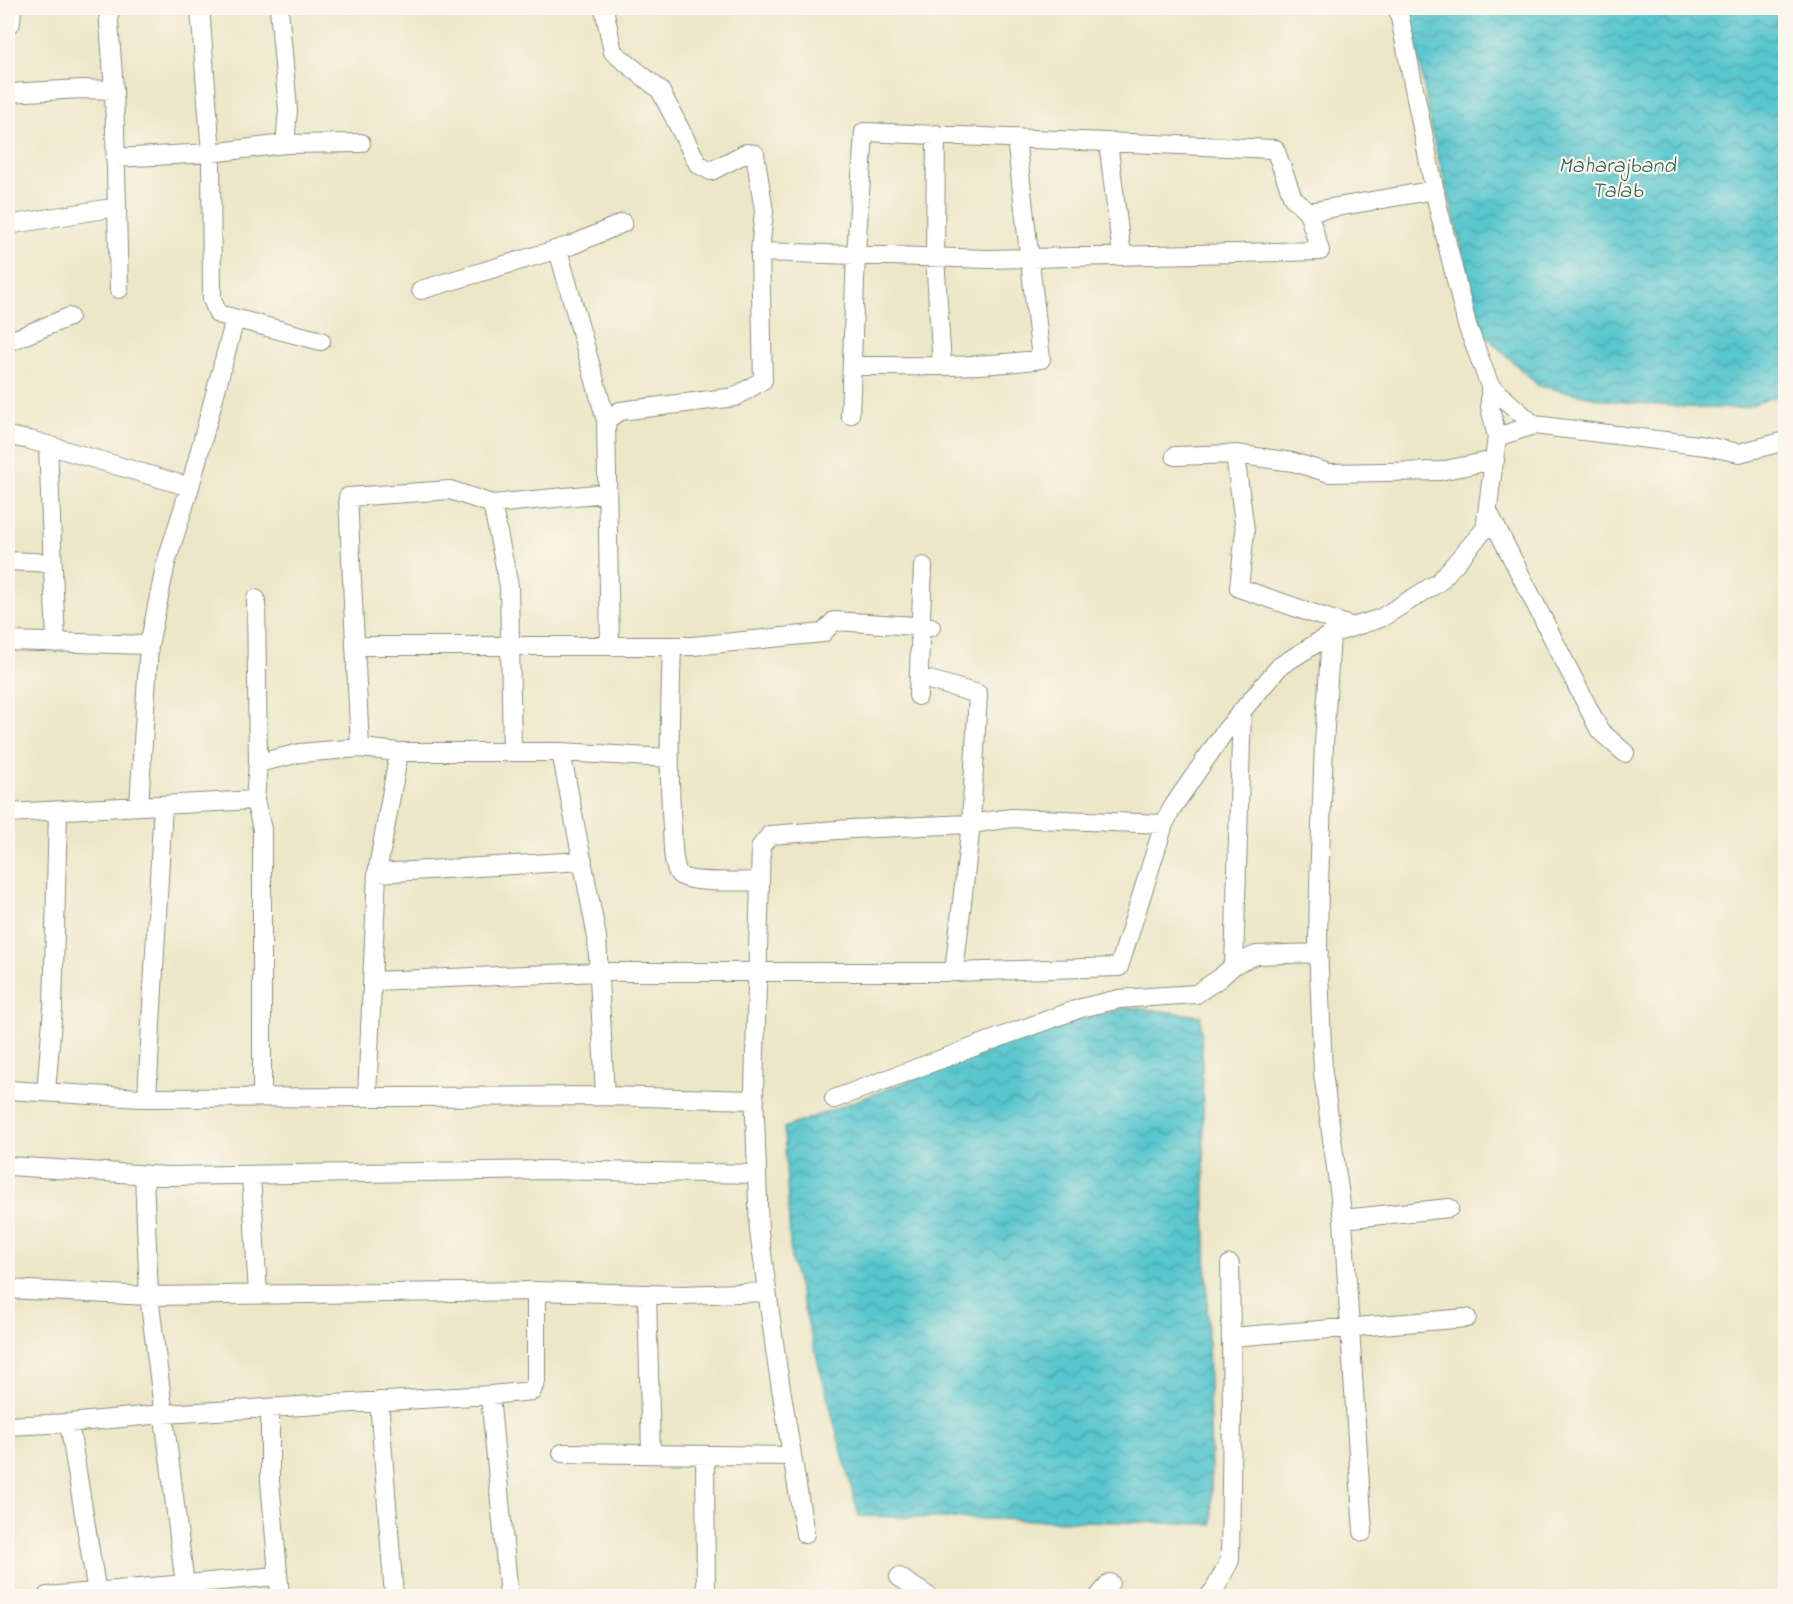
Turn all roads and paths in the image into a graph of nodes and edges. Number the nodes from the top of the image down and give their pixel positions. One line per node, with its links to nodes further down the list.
1 (108, 8): 6 (street)
2 (200, 8): 13 (street)
3 (279, 8): 12 (street)
4 (604, 8): 21 (street)
5 (1398, 8): 15 (street)
6 (114, 90): 7 (street); 14 (street)
7 (8, 93)
8 (936, 134): 9 (street); 22 (street); 24 (street)
9 (1016, 138): 10 (street); 25 (street)
10 (1108, 142): 17 (street); 23 (street)
11 (361, 143): 12 (street)
12 (285, 144): 13 (street)
13 (211, 153): 14 (street); 29 (street)
14 (116, 158): 16 (street)
15 (1435, 190): 17 (street); 34 (street)
16 (117, 207): 19 (street); 26 (street)
17 (1308, 212): 23 (street)
18 (623, 223): 20 (street)
19 (8, 225)
20 (558, 250): 27 (street); 36 (street)
21 (760, 252): 22 (street); 36 (street)
22 (856, 255): 24 (street); 32 (street)
23 (1122, 256): 25 (street)
24 (935, 257): 25 (street); 33 (street)
25 (1030, 258): 33 (street)
26 (119, 289)
27 (421, 290)
28 (69, 317): 31 (street)
29 (236, 319): 30 (street); 45 (street)
30 (321, 341)
31 (8, 342)
32 (852, 366): 33 (street); 35 (street)
33 (942, 366)
34 (1490, 386): 37 (street); 39 (street)
35 (850, 415)
36 (606, 420): 46 (street)
37 (1534, 425): 39 (street); 40 (street)
38 (8, 436): 41 (street)
39 (1497, 437): 44 (street)
40 (1785, 441)
41 (48, 445): 45 (street); 50 (street)
42 (1235, 453): 43 (street); 44 (street); 54 (street)
43 (1175, 456)
44 (1495, 460): 48 (street)
45 (190, 487): 58 (street)
46 (607, 493): 47 (street); 60 (street)
47 (492, 504): 59 (street); 62 (street)
48 (1488, 511): 54 (street); 70 (street)
49 (8, 561): 50 (street)
50 (53, 563): 57 (street)
51 (923, 566): 53 (street)
52 (256, 600): 72 (street)
53 (926, 626): 61 (street); 63 (street)
54 (1353, 627): 55 (street)
55 (1331, 634): 65 (street); 83 (street)
56 (8, 641): 57 (street)
57 (57, 643): 58 (street)
58 (149, 645): 75 (street)
59 (356, 645): 62 (street); 66 (street)
60 (610, 646): 61 (street); 62 (street)
61 (672, 646): 71 (street)
62 (509, 647): 68 (street)
63 (919, 677): 64 (street); 78 (street)
64 (918, 696)
65 (1242, 710): 79 (street); 84 (street)
66 (360, 748): 67 (street); 72 (street)
67 (399, 752): 68 (street); 81 (street)
68 (512, 752): 69 (street)
69 (561, 752): 71 (street); 80 (street)
70 (1625, 753)
71 (669, 758): 82 (street)
72 (258, 763): 73 (street)
73 (255, 800): 74 (street); 92 (street)
74 (163, 805): 75 (street); 94 (street)
75 (139, 806): 76 (street)
76 (58, 811): 77 (street); 90 (street)
77 (8, 813)
78 (971, 824): 79 (street); 82 (street); 87 (street)
79 (1164, 824): 87 (street)
80 (583, 861): 81 (street); 85 (street)
81 (377, 873): 88 (street)
82 (760, 881): 86 (street)
83 (1319, 953): 84 (street); 102 (street)
84 (1234, 965): 95 (street)
85 (598, 972): 86 (street); 88 (street); 91 (street)
86 (758, 972): 87 (street); 96 (street)
87 (954, 972)
88 (373, 981): 93 (street)
89 (8, 1090): 90 (street)
90 (46, 1092): 94 (street)
91 (604, 1096): 93 (street); 96 (street)
92 (262, 1097): 93 (street); 94 (street)
93 (367, 1097)
94 (147, 1098)
95 (834, 1099)
96 (755, 1100): 98 (street)
97 (8, 1166): 99 (street)
98 (757, 1173): 100 (street); 106 (street)
99 (144, 1175): 100 (street); 109 (street)
100 (251, 1175): 107 (street)
101 (1449, 1208): 102 (street)
102 (1343, 1219): 111 (street)
103 (1230, 1264): 112 (street)
104 (8, 1289): 109 (street)
105 (536, 1291): 107 (street); 108 (street); 113 (street)
106 (767, 1292): 108 (street); 122 (street)
107 (258, 1294): 109 (street)
108 (647, 1294): 120 (street)
109 (149, 1296): 116 (street)
110 (1467, 1318): 111 (street)
111 (1350, 1326): 112 (street); 123 (street)
112 (1231, 1337): 135 (street)
113 (489, 1395): 114 (street); 132 (street)
114 (379, 1401): 115 (street); 131 (street)
115 (270, 1408): 116 (street); 125 (street)
116 (163, 1414): 117 (street); 127 (street)
117 (69, 1423): 118 (street); 128 (street)
118 (8, 1426)
119 (562, 1453): 120 (street)
120 (651, 1454): 121 (street)
121 (705, 1455): 122 (street); 133 (street)
122 (792, 1456): 124 (street)
123 (1363, 1533)
124 (805, 1534)
125 (277, 1576): 127 (street); 130 (street)
126 (899, 1577): 134 (street)
127 (185, 1585): 128 (street)
128 (97, 1593): 129 (street)
129 (47, 1596)
130 (280, 1596)
131 (394, 1596)
132 (508, 1596)
133 (706, 1596)
134 (928, 1596)
135 (1209, 1596)

